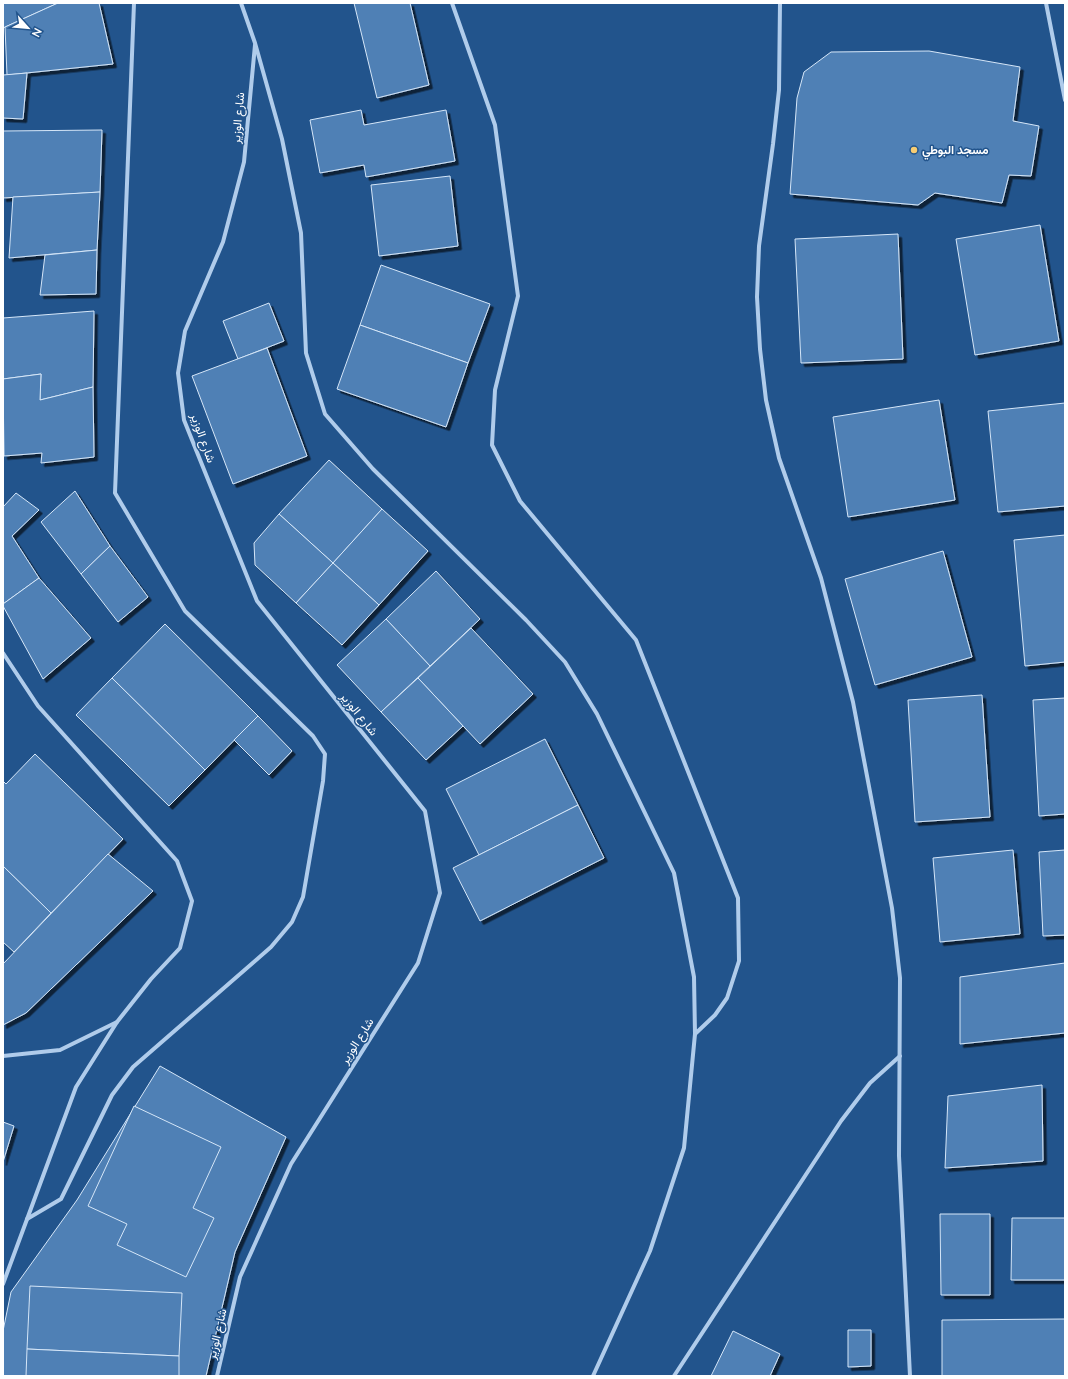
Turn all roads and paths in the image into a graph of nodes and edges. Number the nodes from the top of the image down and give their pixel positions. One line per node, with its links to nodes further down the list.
1 (134, 3): 13 (street)
2 (241, 3): 6 (street)
3 (452, 3): 10 (street)
4 (780, 3): 12 (street)
5 (1046, 3): 7 (street)
6 (256, 43): 10 (street); 15 (street, شارع الوزير)
7 (1065, 100)
8 (3, 652): 9 (street)
9 (117, 1022): 11 (street); 13 (street)
10 (695, 1034): 16 (street)
11 (3, 1056)
12 (900, 1056): 17 (street); 18 (street)
13 (27, 1219): 14 (street)
14 (3, 1284)
15 (217, 1376)
16 (593, 1376)
17 (674, 1376)
18 (910, 1376)

